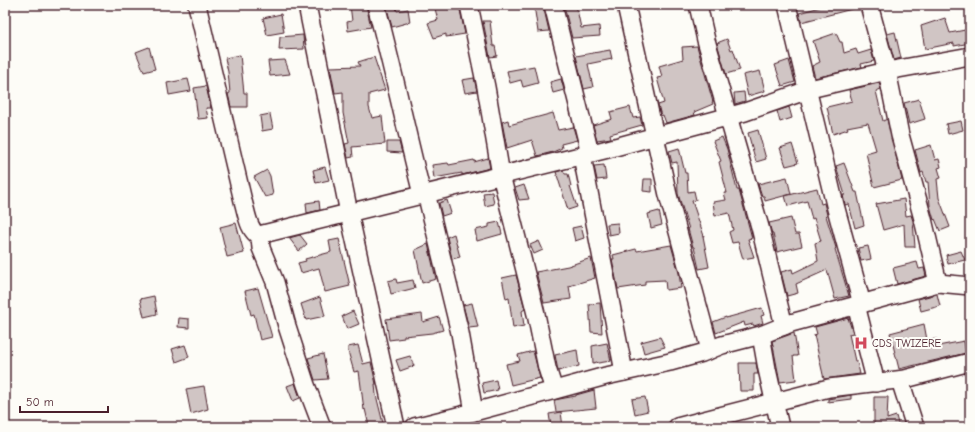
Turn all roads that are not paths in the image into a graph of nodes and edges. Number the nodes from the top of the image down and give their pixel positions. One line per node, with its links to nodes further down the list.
1 (197, 5): 19 (street)
2 (307, 5): 18 (street)
3 (376, 5): 17 (street)
4 (469, 5): 16 (street)
5 (553, 5): 15 (street)
6 (626, 5): 14 (street)
7 (698, 5): 13 (street)
8 (788, 5): 12 (street)
9 (868, 5): 11 (street)
10 (970, 56): 11 (street)
11 (887, 71): 12 (street); 20 (street)
12 (807, 90): 13 (street); 22 (street)
13 (729, 116): 14 (street); 23 (street)
14 (656, 135): 15 (street); 25 (street)
15 (586, 154): 16 (street); 27 (street)
16 (501, 175): 17 (street); 30 (street)
17 (424, 194): 18 (street); 32 (street)
18 (349, 213): 19 (street); 34 (street)
19 (260, 237): 33 (street)
20 (938, 283): 21 (street); 22 (street)
21 (970, 286)
22 (859, 305): 23 (street); 29 (street)
23 (784, 326): 24 (street)
24 (761, 335): 25 (street); 31 (street)
25 (710, 350): 27 (street)
26 (970, 362): 28 (street)
27 (624, 372): 30 (street)
28 (900, 380): 29 (street); 38 (street)
29 (876, 383): 31 (street)
30 (554, 390): 32 (street)
31 (775, 403): 36 (street); 37 (street)
32 (474, 412): 35 (street)
33 (322, 427)
34 (396, 427)
35 (414, 427)
36 (677, 427)
37 (780, 427)
38 (915, 427)

